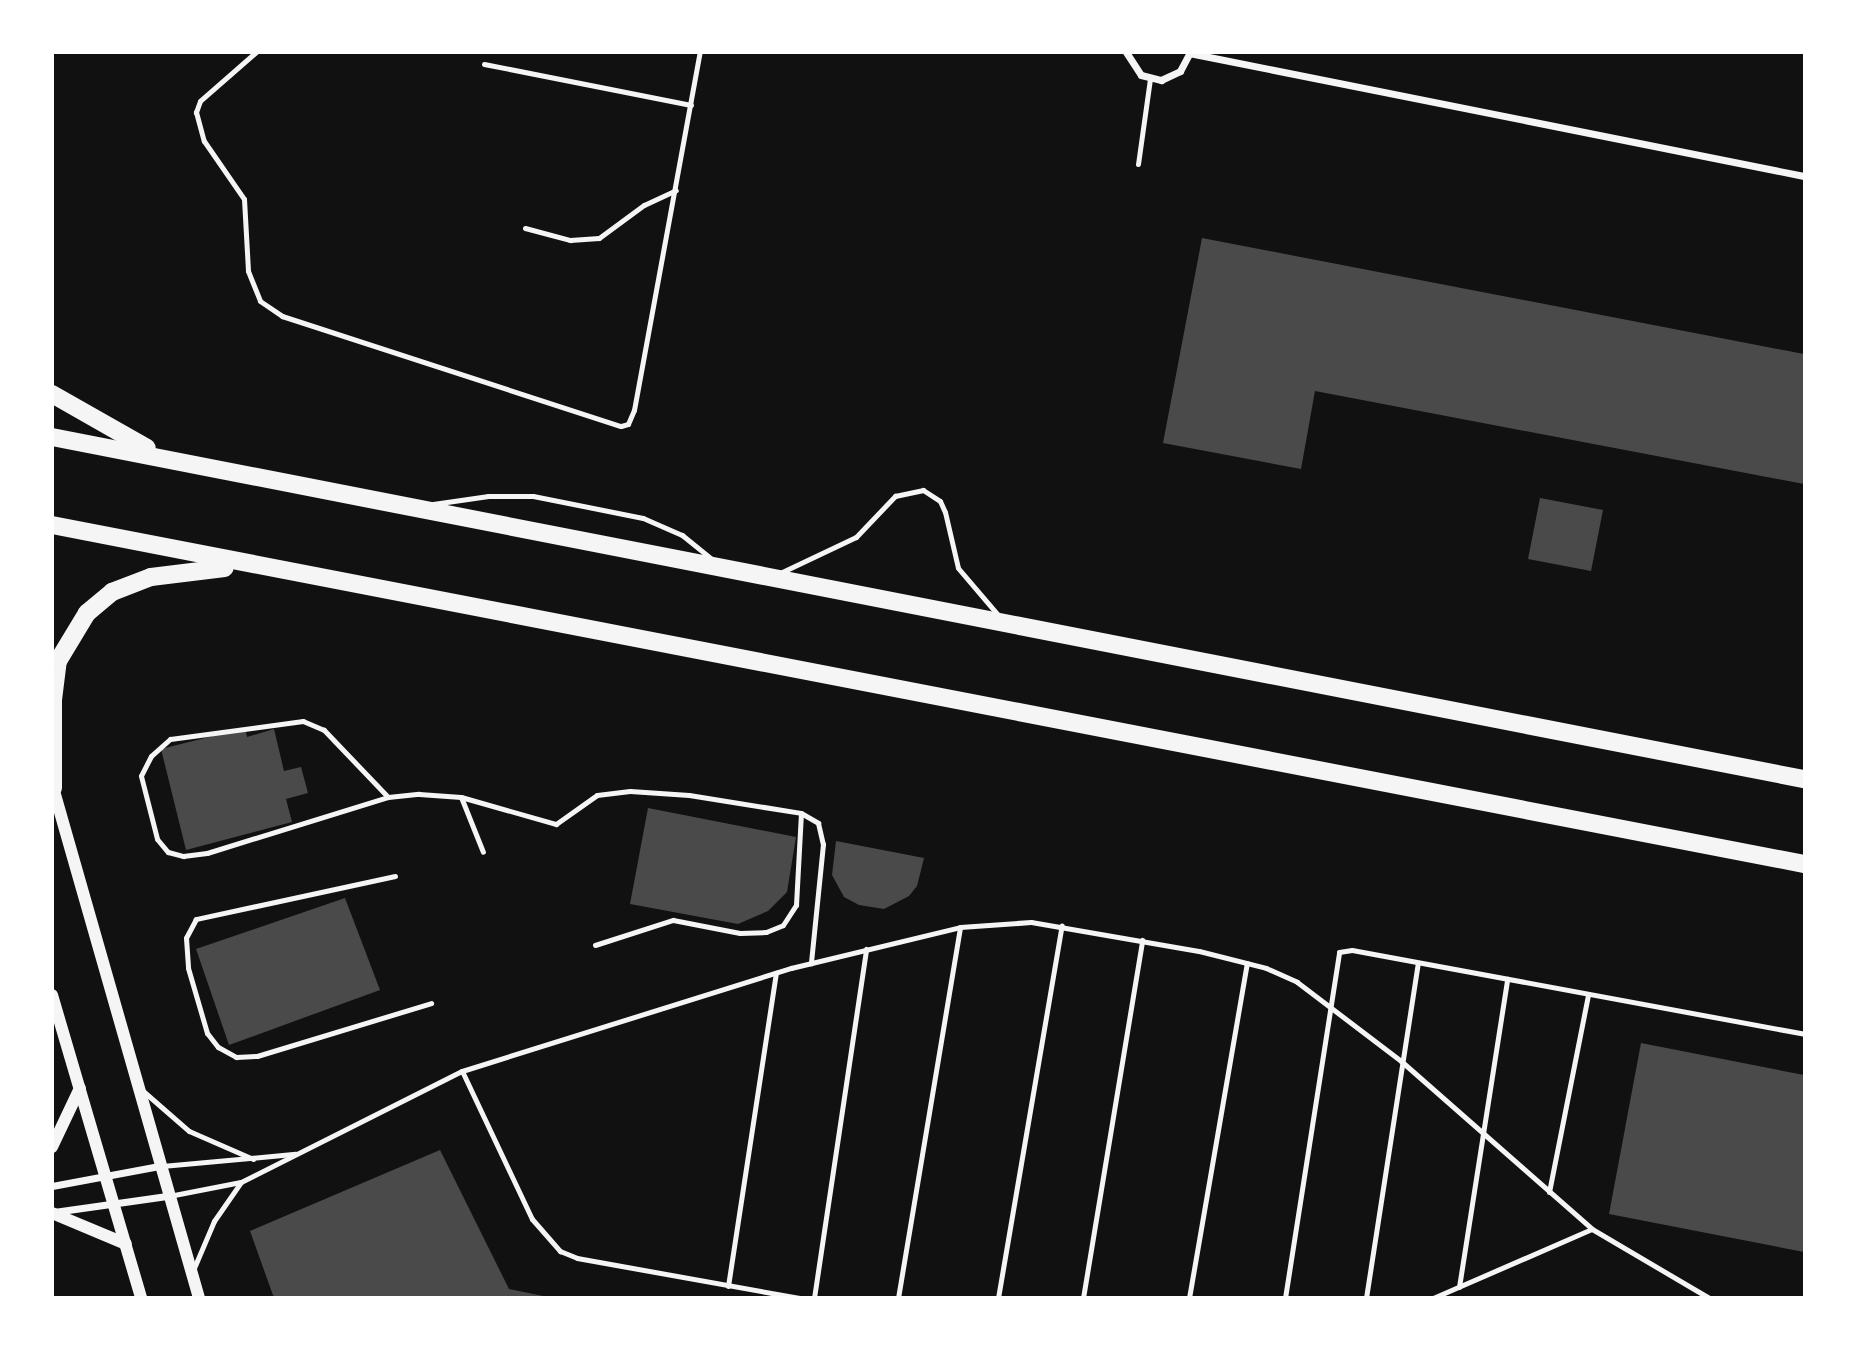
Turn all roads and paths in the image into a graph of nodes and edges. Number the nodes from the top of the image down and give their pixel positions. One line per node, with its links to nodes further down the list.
1 (256, 52): 10 (lane)
2 (700, 52): 7 (lane)
3 (1126, 52): 6 (street)
4 (1189, 53): 6 (street); 9 (street)
5 (484, 64): 7 (lane)
6 (1150, 79): 8 (lane)
7 (691, 105): 10 (lane)
8 (1138, 164)
9 (1804, 176)
10 (676, 190): 11 (lane)
11 (526, 228)
12 (52, 394): 14 (main road)
13 (52, 437): 14 (main road)
14 (160, 455): 15 (main road)
15 (420, 506): 17 (main road); 17 (lane)
16 (52, 526): 18 (main road)
17 (720, 566): 19 (main road)
18 (252, 567): 22 (main road); 27 (main road)
19 (774, 576): 20 (main road); 20 (lane)
20 (1003, 621): 21 (main road)
21 (1804, 779)
22 (53, 786): 46 (street)
23 (388, 797): 23 (lane); 24 (lane)
24 (461, 797): 25 (lane); 26 (lane)
25 (801, 813): 32 (lane); 34 (lane)
26 (483, 852)
27 (1804, 864)
28 (396, 876): 41 (lane)
29 (1062, 925): 30 (lane); 31 (lane); 70 (lane)
30 (960, 927): 33 (lane); 69 (lane)
31 (1142, 940): 35 (lane); 71 (lane)
32 (595, 945)
33 (866, 948): 34 (lane); 68 (lane)
34 (811, 963): 37 (lane)
35 (1247, 963): 42 (lane); 72 (lane)
36 (1418, 963): 38 (lane); 42 (lane); 44 (lane)
37 (776, 973): 45 (lane); 63 (lane)
38 (1507, 979): 40 (lane); 48 (lane)
39 (52, 995): 47 (street)
40 (1588, 995): 43 (lane); 56 (lane)
41 (431, 1003)
42 (1328, 1004): 44 (lane); 73 (lane)
43 (1804, 1034)
44 (1401, 1061): 48 (lane); 74 (lane)
45 (462, 1071): 50 (lane); 63 (lane)
46 (136, 1084): 51 (lane); 52 (street)
47 (80, 1088): 49 (street); 53 (street)
48 (1480, 1132): 56 (lane); 64 (lane)
49 (52, 1147)
50 (298, 1154): 51 (lane); 54 (lane)
51 (253, 1159): 52 (lane)
52 (159, 1166): 53 (street); 57 (street)
53 (106, 1175): 55 (street); 58 (street)
54 (241, 1182): 57 (lane); 62 (lane)
55 (52, 1186)
56 (1549, 1192): 60 (lane)
57 (167, 1196): 58 (street); 62 (street)
58 (113, 1202): 59 (street); 61 (street)
59 (52, 1212): 61 (street)
60 (1592, 1229): 64 (lane); 76 (lane)
61 (125, 1244): 65 (street)
62 (192, 1274): 66 (street)
63 (728, 1286): 67 (lane)
64 (1459, 1287): 75 (lane)
65 (141, 1297)
66 (199, 1297)
67 (799, 1297)
68 (814, 1297)
69 (898, 1297)
70 (998, 1297)
71 (1083, 1297)
72 (1189, 1297)
73 (1285, 1297)
74 (1366, 1297)
75 (1433, 1297)
76 (1709, 1297)

